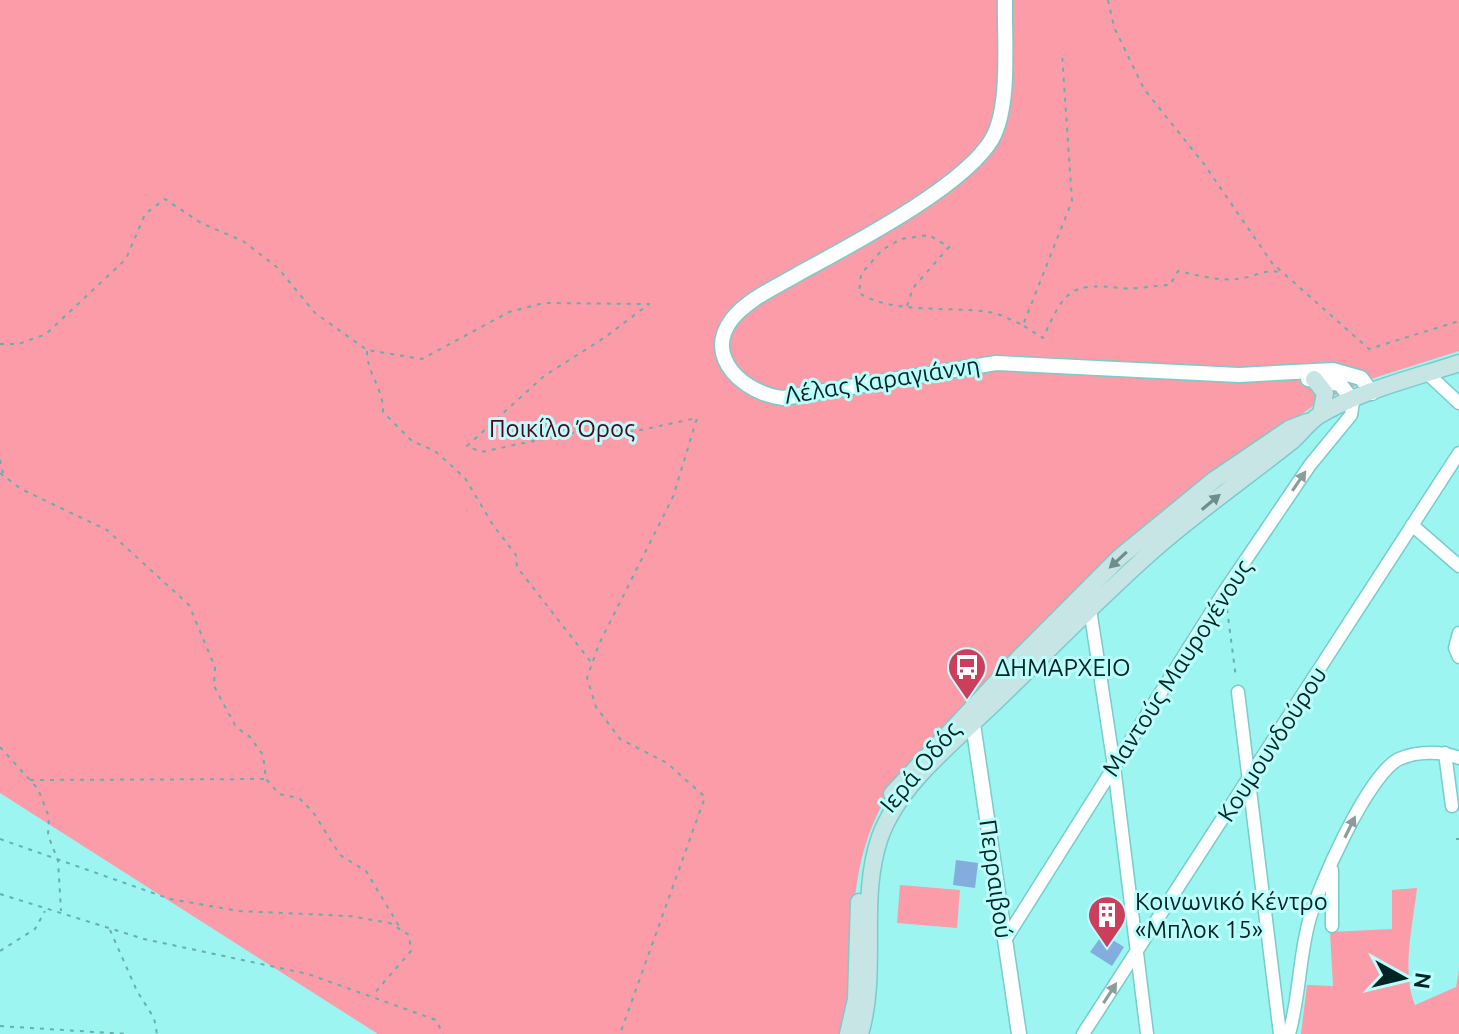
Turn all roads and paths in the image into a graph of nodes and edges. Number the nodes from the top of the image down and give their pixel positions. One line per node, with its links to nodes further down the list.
1 (1005, 0): 12 (street, Λέλας Καραγιάννη)
2 (1108, 0): 4 (path)
3 (1062, 54): 7 (path)
4 (1285, 274): 6 (path); 7 (path)
5 (907, 306): 5 (path); 7 (path)
6 (1459, 321)
7 (1023, 325)
8 (0, 344): 9 (path)
9 (367, 350): 27 (path); 27 (path)
10 (1459, 363): 11 (main road, Ιερά Οδός)
11 (1427, 373): 14 (main road, Ιερά Οδός); 16 (street)
12 (1268, 375): 13 (street, Λέλας Καραγιάννη); 14 (street, Λέλας Καραγιάννη)
13 (1314, 379): 15 (street, Λέλας Καραγιάννη); 17 (main road)
14 (1372, 393): 15 (main road, Ιερά Οδός)
15 (1353, 401): 17 (main road, Ιερά Οδός); 23 (street, Μαντούς Μαυρογένους, one-way to 15)
16 (1459, 403)
17 (1317, 417): 24 (main road, Ιερά Οδός, one-way to 17); 56 (main road, Ιερά Οδός, one-way to 56)
18 (1459, 453): 21 (street, Κουμουνδούρου)
19 (0, 460): 20 (path)
20 (1, 474): 34 (path)
21 (1412, 525): 22 (street); 36 (street, Κουμουνδούρου)
22 (1459, 566)
23 (1224, 592): 28 (path); 33 (street, Μαντούς Μαυρογένους)
24 (1090, 609): 29 (main road, Ιερά Οδός); 33 (street)
25 (1458, 636): 26 (street)
26 (1459, 657)
27 (592, 663): 55 (path)
28 (1238, 692): 36 (street)
29 (973, 724): 47 (street, Περραιβού); 57 (main road, Ιερά Οδός)
30 (0, 747): 35 (path)
31 (1445, 753): 32 (street); 37 (street); 40 (street, one-way to 31)
32 (1459, 758)
33 (1114, 766): 47 (street, Μαντούς Μαυρογένους); 49 (street)
34 (266, 779): 35 (path); 46 (path)
35 (30, 780): 39 (path)
36 (1249, 780): 49 (street, Κουμουνδούρου); 61 (street)
37 (1452, 806)
38 (0, 839): 39 (path)
39 (58, 861): 43 (path); 46 (path)
40 (1333, 863): 44 (street); 62 (street)
41 (0, 894): 42 (path)
42 (45, 911): 43 (path); 48 (path)
43 (61, 913): 45 (path)
44 (1332, 926)
45 (109, 928): 50 (path); 53 (path)
46 (402, 931): 50 (path)
47 (1005, 940): 58 (street, Περραιβού)
48 (0, 951)
49 (1137, 952): 59 (street, Κουμουνδούρου, one-way to 49); 60 (street)
50 (372, 996): 54 (path)
51 (0, 1026): 52 (path)
52 (127, 1034)
53 (157, 1034)
54 (443, 1034)
55 (620, 1034)
56 (848, 1034)
57 (860, 1034)
58 (1019, 1034)
59 (1083, 1034)
60 (1147, 1034)
61 (1280, 1034)
62 (1289, 1034)

